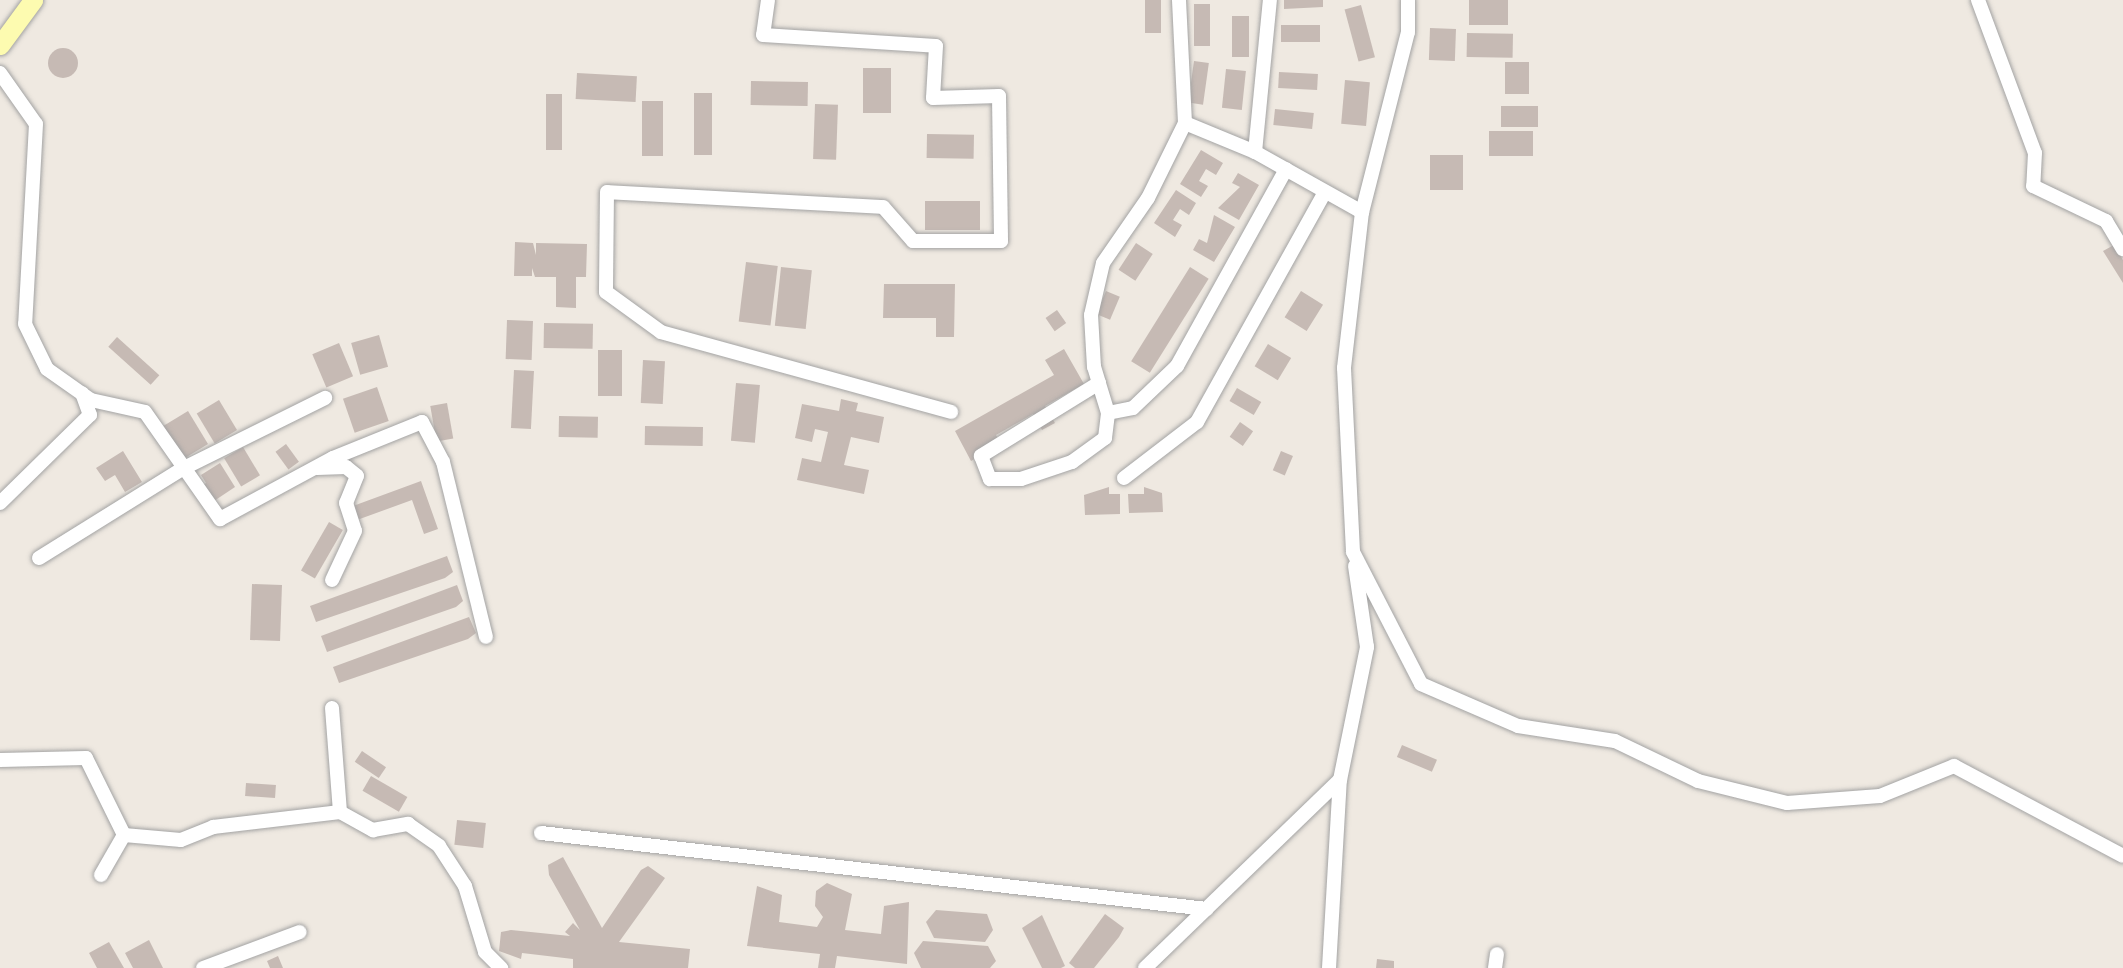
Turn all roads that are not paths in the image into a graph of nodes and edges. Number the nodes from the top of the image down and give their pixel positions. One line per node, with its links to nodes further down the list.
1 (33, 0): 7 (street)
2 (768, 0): 18 (street)
3 (1179, 0): 9 (street)
4 (1270, 0): 10 (street)
5 (1408, 0): 13 (street)
6 (1978, 0): 14 (street)
7 (0, 45)
8 (0, 73): 16 (street)
9 (1185, 123): 10 (street); 15 (street)
10 (1255, 152): 11 (street)
11 (1286, 169): 12 (street); 19 (street)
12 (1325, 192): 13 (street); 22 (street)
13 (1362, 212): 24 (street)
14 (2123, 249)
15 (1098, 383): 19 (street); 19 (street)
16 (82, 393): 21 (street); 23 (street)
17 (325, 398): 21 (street)
18 (951, 412)
19 (1108, 414)
20 (313, 468): 21 (street); 26 (street); 27 (street)
21 (182, 469): 25 (street)
22 (1124, 478)
23 (0, 503)
24 (1353, 552): 30 (street); 34 (street)
25 (39, 558)
26 (332, 580)
27 (485, 637)
28 (332, 708): 31 (street)
29 (0, 760): 33 (street)
30 (1340, 780): 36 (street); 41 (street)
31 (340, 812): 33 (street); 39 (street)
32 (541, 833): 36 (street)
33 (124, 835): 35 (street)
34 (2123, 856)
35 (101, 875)
36 (1207, 909): 40 (street)
37 (300, 932): 38 (street)
38 (203, 968)
39 (502, 968)
40 (1146, 968)
41 (1329, 968)

